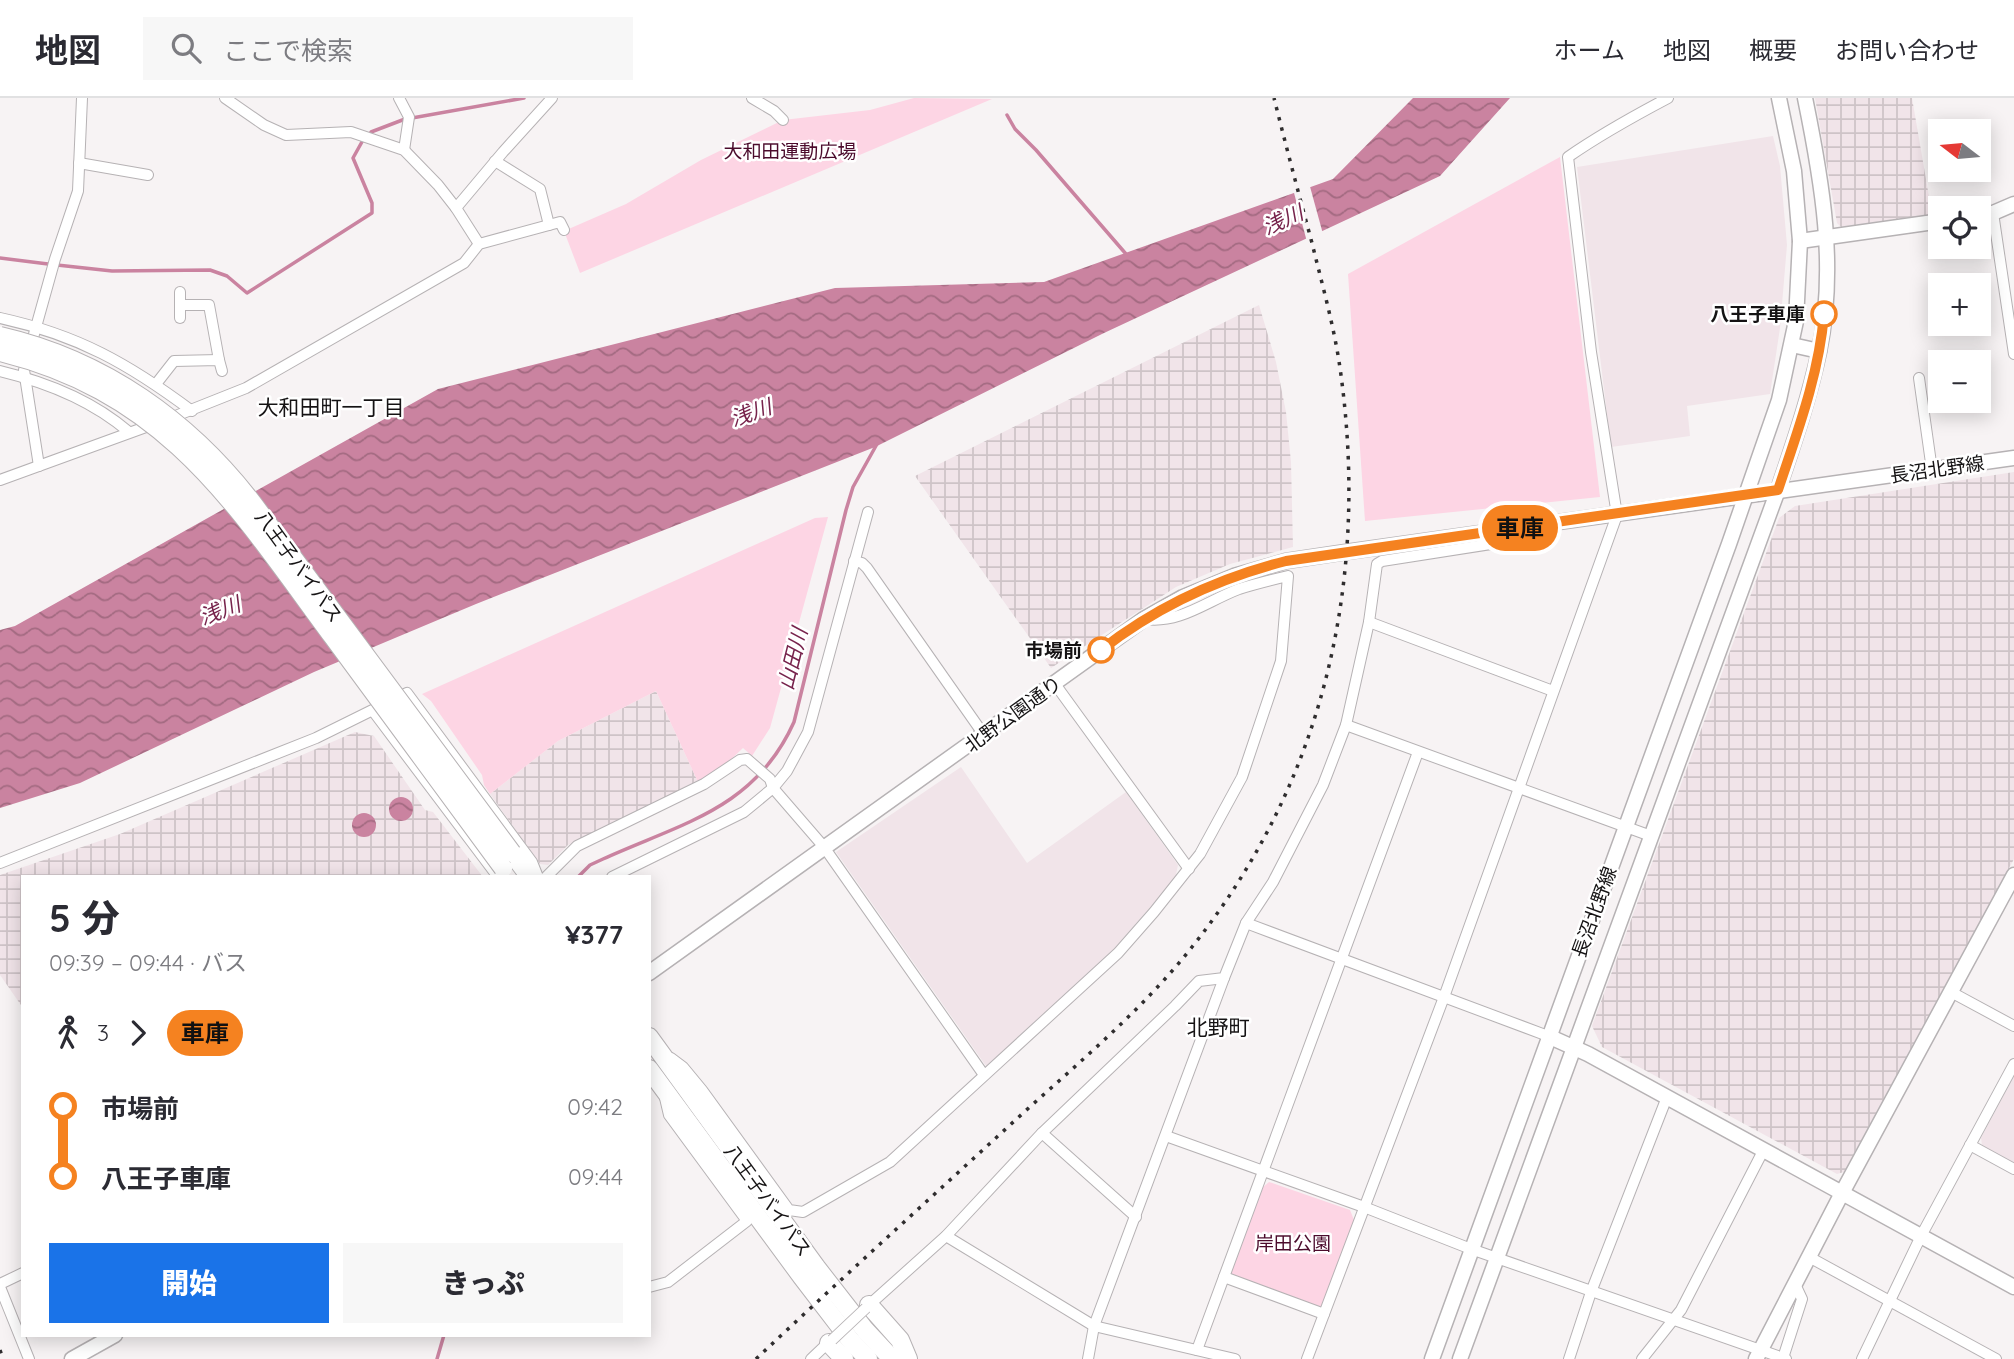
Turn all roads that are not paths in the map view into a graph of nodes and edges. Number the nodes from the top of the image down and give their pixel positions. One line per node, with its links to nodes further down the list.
1 (82, 98): 12 (street)
2 (225, 98): 10 (street)
3 (399, 98): 10 (street)
4 (552, 98): 11 (street)
5 (752, 98): 9 (street)
6 (1668, 98): 51 (street)
7 (1780, 98): 22 (street)
8 (1805, 98): 20 (street)
9 (783, 120)
10 (404, 150): 15 (street)
11 (495, 161): 15 (street); 18 (street)
12 (79, 163): 13 (street); 28 (street)
13 (148, 176)
14 (2014, 204): 16 (street)
15 (456, 208): 23 (street)
16 (1991, 212)
17 (1928, 223): 20 (street)
18 (549, 225): 19 (street); 23 (street)
19 (564, 230)
20 (1827, 238): 22 (street); 31 (street)
21 (1991, 239): 33 (street)
22 (1800, 241): 30 (street)
23 (479, 244): 40 (street)
24 (180, 292): 25 (street)
25 (180, 305): 27 (street); 34 (street)
26 (0, 318): 28 (street)
27 (180, 318)
28 (37, 326): 37 (street); 39 (street)
29 (0, 336): 70 (highway, 八王子バイパス, bridge)
30 (1793, 345): 31 (street); 41 (street)
31 (1819, 351): 43 (street)
32 (0, 352): 70 (highway, 八王子バイパス, bridge)
33 (2014, 354)
34 (219, 360): 36 (street); 39 (street)
35 (0, 370): 37 (street)
36 (222, 372)
37 (25, 377): 42 (street); 45 (street)
38 (1919, 378): 46 (street)
39 (156, 384): 40 (street)
40 (192, 411): 42 (street)
41 (1768, 431): 43 (street); 49 (street)
42 (130, 432): 45 (street)
43 (1794, 442): 48 (street)
44 (2014, 458): 46 (street, 長沼北野線)
45 (38, 466): 47 (street)
46 (1931, 470): 48 (street, 長沼北野線)
47 (0, 480)
48 (1778, 490): 49 (street, 長沼北野線); 54 (street, 長沼北野線)
49 (1747, 494): 51 (street, 北野公園通り); 53 (street, 長沼北野線)
50 (868, 512): 55 (street)
51 (1617, 515): 52 (street, 北野公園通り); 59 (street)
52 (1544, 524): 56 (street, 北野公園通り); 57 (street)
53 (1729, 544): 54 (street); 66 (street, 長沼北野線)
54 (1754, 553): 67 (street, 長沼北野線)
55 (854, 561): 62 (street); 64 (street)
56 (1144, 619): 58 (street, 北野公園通り); 71 (street)
57 (1369, 622): 59 (street); 61 (street)
58 (1055, 684): 62 (street, 北野公園通り); 71 (street)
59 (1553, 691): 65 (street)
60 (373, 711): 69 (street); 70 (street); 73 (street)
61 (1346, 724): 63 (street); 77 (street)
62 (984, 735): 68 (street, 北野公園通り)
63 (1418, 752): 65 (street); 78 (street)
64 (771, 784): 68 (street); 74 (street); 75 (street)
65 (1517, 787): 66 (street); 82 (street)
66 (1625, 827): 67 (street); 84 (street, 長沼北野線)
67 (1651, 836): 86 (street, 長沼北野線)
68 (824, 847): 79 (street, 北野公園通り); 89 (street)
69 (0, 863)
70 (505, 868): 72 (highway, 八王子バイパス)
71 (1189, 869): 89 (street)
72 (524, 875)
73 (537, 875)
74 (548, 875)
75 (616, 875)
76 (2014, 875): 81 (street)
77 (1246, 923): 78 (street); 80 (street)
78 (1342, 958): 82 (street); 97 (street)
79 (651, 972)
80 (1224, 978): 92 (street); 93 (street)
81 (1951, 992): 83 (street); 98 (street)
82 (1444, 997): 84 (street); 99 (street)
83 (2014, 1026)
84 (1548, 1037): 86 (street); 103 (street, 長沼北野線)
85 (653, 1042): 89 (street); 127 (highway, 八王子バイパス)
86 (1573, 1047): 91 (street); 105 (street, 長沼北野線)
87 (2014, 1064): 94 (street)
88 (651, 1072): 90 (highway, 八王子バイパス)
89 (984, 1075)
90 (663, 1087): 110 (street); 126 (highway, 八王子バイパス)
91 (1667, 1097): 95 (street); 112 (street)
92 (1042, 1133): 100 (street); 101 (street)
93 (1166, 1136): 97 (street); 100 (street)
94 (1970, 1145): 96 (street); 102 (street)
95 (1763, 1151): 98 (street); 116 (street)
96 (2014, 1169)
97 (1262, 1171): 99 (street); 107 (street)
98 (1842, 1194): 102 (street); 104 (street)
99 (1364, 1207): 103 (street); 115 (street)
100 (1136, 1217): 117 (street)
101 (946, 1236): 114 (street); 117 (street)
102 (1921, 1236): 111 (street); 113 (street)
103 (1471, 1249): 105 (street); 132 (street, 長沼北野線)
104 (1809, 1257): 108 (street); 113 (street)
105 (1496, 1258): 112 (street); 133 (street, 長沼北野線)
106 (21, 1274): 109 (street)
107 (1224, 1277): 115 (street); 120 (street)
108 (1795, 1283): 121 (street); 136 (street)
109 (0, 1285): 122 (street)
110 (651, 1286)
111 (2014, 1287)
112 (1591, 1292): 116 (street); 134 (street)
113 (1889, 1301): 137 (street); 138 (street)
114 (868, 1307): 119 (street, bridge); 128 (highway)
115 (1324, 1314): 131 (street)
116 (1673, 1321): 121 (street); 135 (street)
117 (1094, 1326): 120 (street); 129 (street)
118 (111, 1337): 123 (street)
119 (830, 1341): 124 (street); 125 (highway)
120 (1197, 1350): 130 (street)
121 (1758, 1354): 136 (street)
122 (29, 1359)
123 (72, 1359)
124 (811, 1359)
125 (844, 1359)
126 (868, 1359)
127 (892, 1359)
128 (908, 1359)
129 (1088, 1359)
130 (1235, 1359)
131 (1307, 1359)
132 (1432, 1359)
133 (1460, 1359)
134 (1569, 1359)
135 (1642, 1359)
136 (1784, 1359)
137 (1862, 1359)
138 (1996, 1359)

